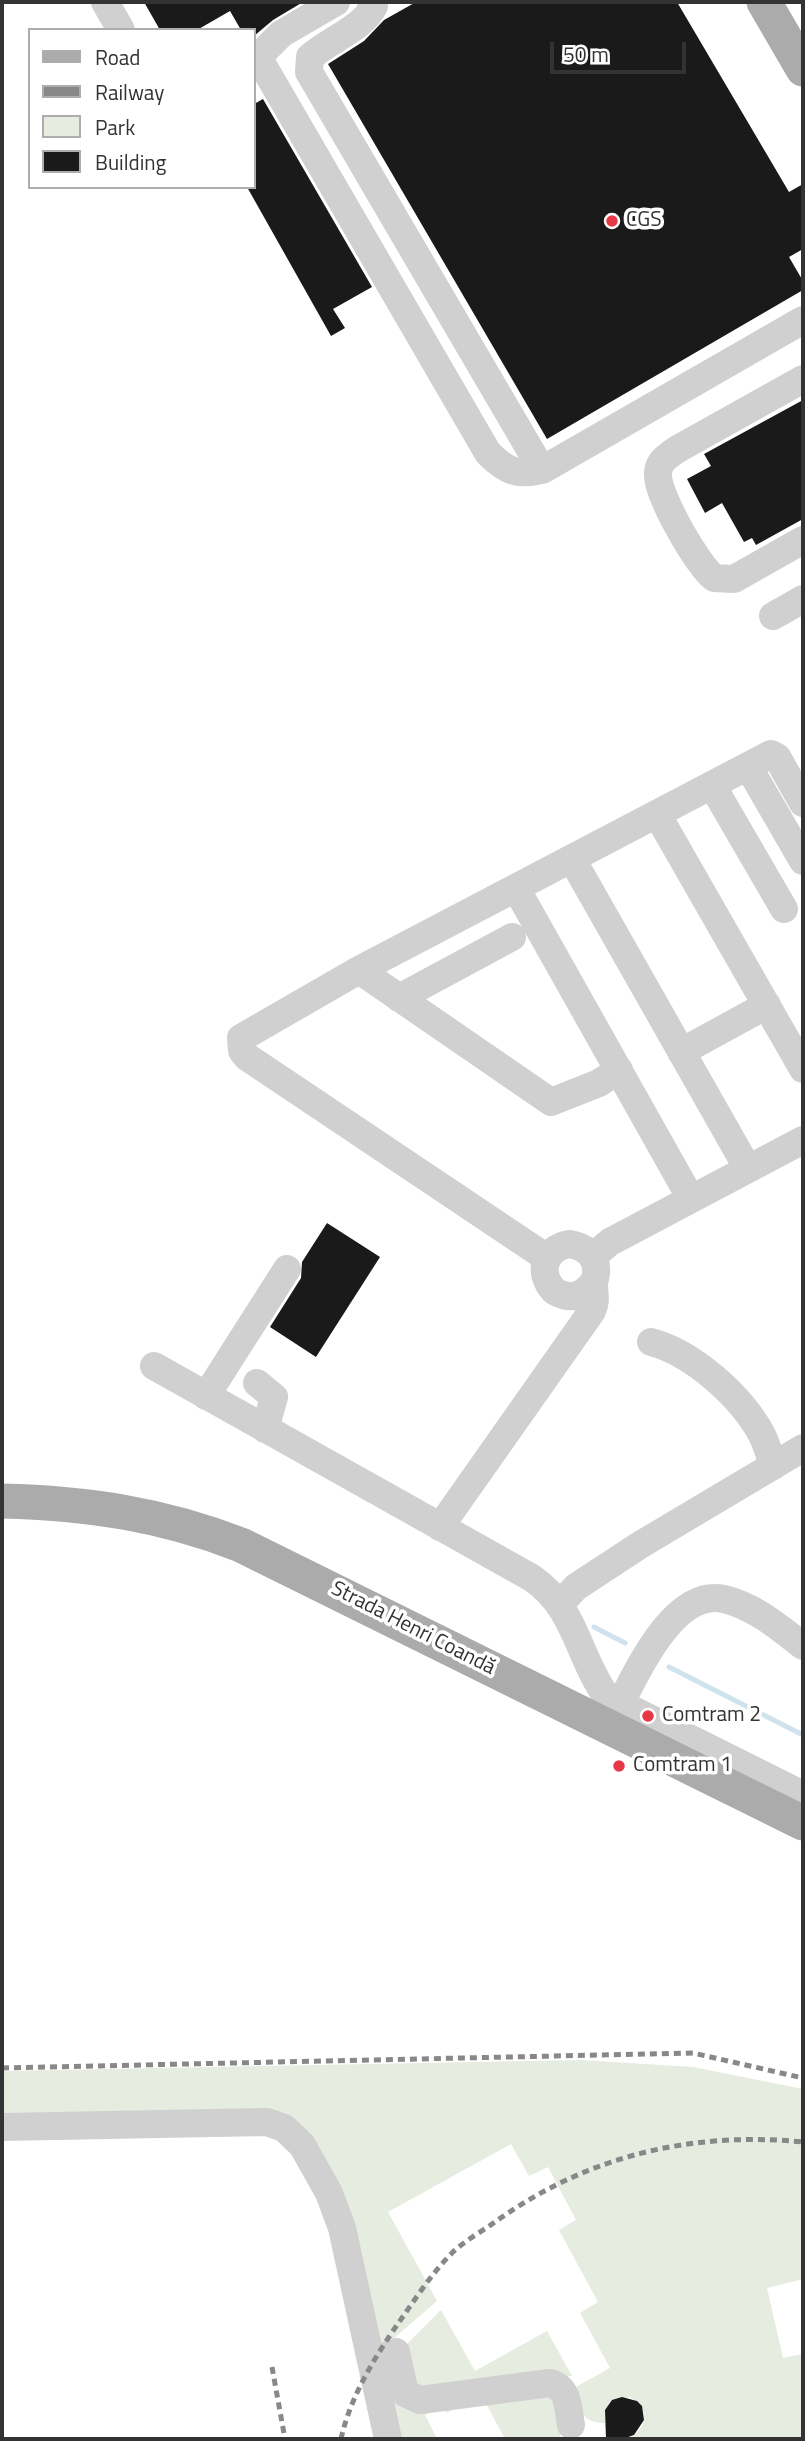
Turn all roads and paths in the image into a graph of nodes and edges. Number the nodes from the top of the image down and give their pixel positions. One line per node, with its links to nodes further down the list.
1 (105, 2): 5 (street)
2 (335, 2): 6 (street)
3 (371, 2): 10 (street)
4 (764, 2): 7 (main road)
5 (120, 28)
6 (256, 59): 10 (street)
7 (803, 69)
8 (803, 320): 10 (street)
9 (803, 379): 11 (street)
10 (542, 470)
11 (803, 540)
12 (803, 599): 13 (street)
13 (772, 616)
14 (748, 766): 15 (street); 16 (street); 19 (street)
15 (712, 785): 17 (street); 21 (street)
16 (803, 803)
17 (657, 814): 18 (street); 25 (street)
18 (572, 859): 20 (street); 26 (street)
19 (803, 861)
20 (516, 888): 23 (street); 28 (street)
21 (784, 909)
22 (512, 937): 24 (street)
23 (359, 970): 24 (street); 32 (street)
24 (399, 998): 28 (street)
25 (767, 1005): 26 (street); 27 (street)
26 (681, 1052): 30 (street)
27 (803, 1067)
28 (619, 1070): 31 (street)
29 (803, 1140): 30 (street)
30 (748, 1169): 31 (street)
31 (691, 1199): 34 (street)
32 (547, 1258): 34 (street); 34 (street)
33 (287, 1269): 38 (street)
34 (593, 1270): 43 (street)
35 (652, 1342): 41 (street)
36 (154, 1366): 38 (street)
37 (257, 1383): 39 (street)
38 (206, 1396): 39 (street)
39 (265, 1429): 43 (street)
40 (803, 1448): 41 (street)
41 (773, 1466): 44 (street)
42 (2, 1501): 46 (main road, Strada Henri Coandă)
43 (440, 1527): 44 (street)
44 (561, 1603): 46 (street)
45 (803, 1646): 46 (street)
46 (614, 1716): 47 (street); 48 (main road, Strada Henri Coandă)
47 (803, 1795)
48 (803, 1823)
49 (2, 2127): 50 (street)
50 (373, 2366): 51 (street); 52 (street)
51 (571, 2425)
52 (388, 2439)

